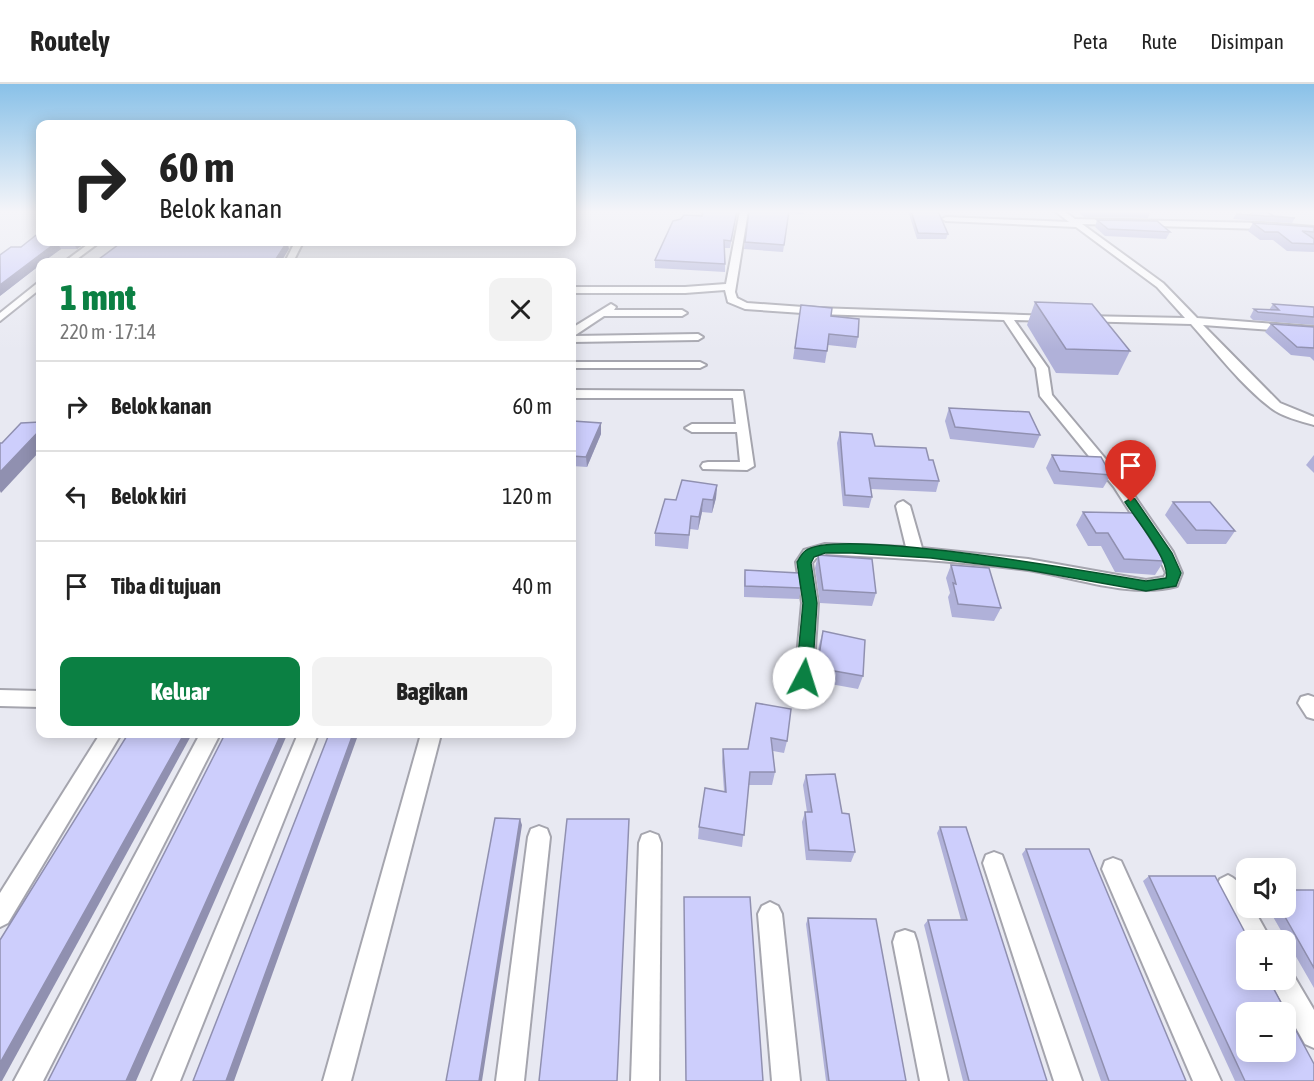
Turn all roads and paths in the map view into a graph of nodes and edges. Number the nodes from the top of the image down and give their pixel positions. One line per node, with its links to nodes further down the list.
1 (734, 258): 5 (street)
2 (1123, 258): 11 (street)
3 (36, 287): 10 (street)
4 (576, 290): 5 (street)
5 (730, 292): 9 (street)
6 (617, 303): 7 (street)
7 (601, 313): 8 (street); 12 (street)
8 (682, 313)
9 (1006, 317): 11 (street); 24 (street)
10 (0, 318)
11 (1192, 321): 13 (street); 19 (street)
12 (576, 330)
13 (1314, 330)
14 (698, 337): 15 (street)
15 (576, 339)
16 (576, 365): 17 (street)
17 (700, 365)
18 (576, 394): 21 (street)
19 (1314, 421)
20 (692, 428): 21 (street)
21 (743, 428): 22 (street)
22 (708, 466)
23 (903, 506): 24 (street)
24 (915, 553): 25 (street)
25 (804, 678)
26 (0, 698): 27 (street)
27 (36, 699)
28 (109, 738): 38 (street)
29 (208, 738): 43 (street)
30 (306, 738): 44 (street)
31 (430, 738): 45 (street)
32 (539, 837): 46 (street)
33 (650, 843): 47 (street)
34 (994, 863): 50 (street)
35 (1113, 868): 51 (street)
36 (1228, 887): 39 (street)
37 (770, 914): 48 (street)
38 (0, 915)
39 (1253, 930)
40 (905, 942): 49 (street)
41 (1288, 990): 42 (street)
42 (1313, 1031)
43 (28, 1081)
44 (166, 1081)
45 (337, 1081)
46 (510, 1081)
47 (645, 1081)
48 (786, 1081)
49 (934, 1081)
50 (1068, 1081)
51 (1206, 1081)

